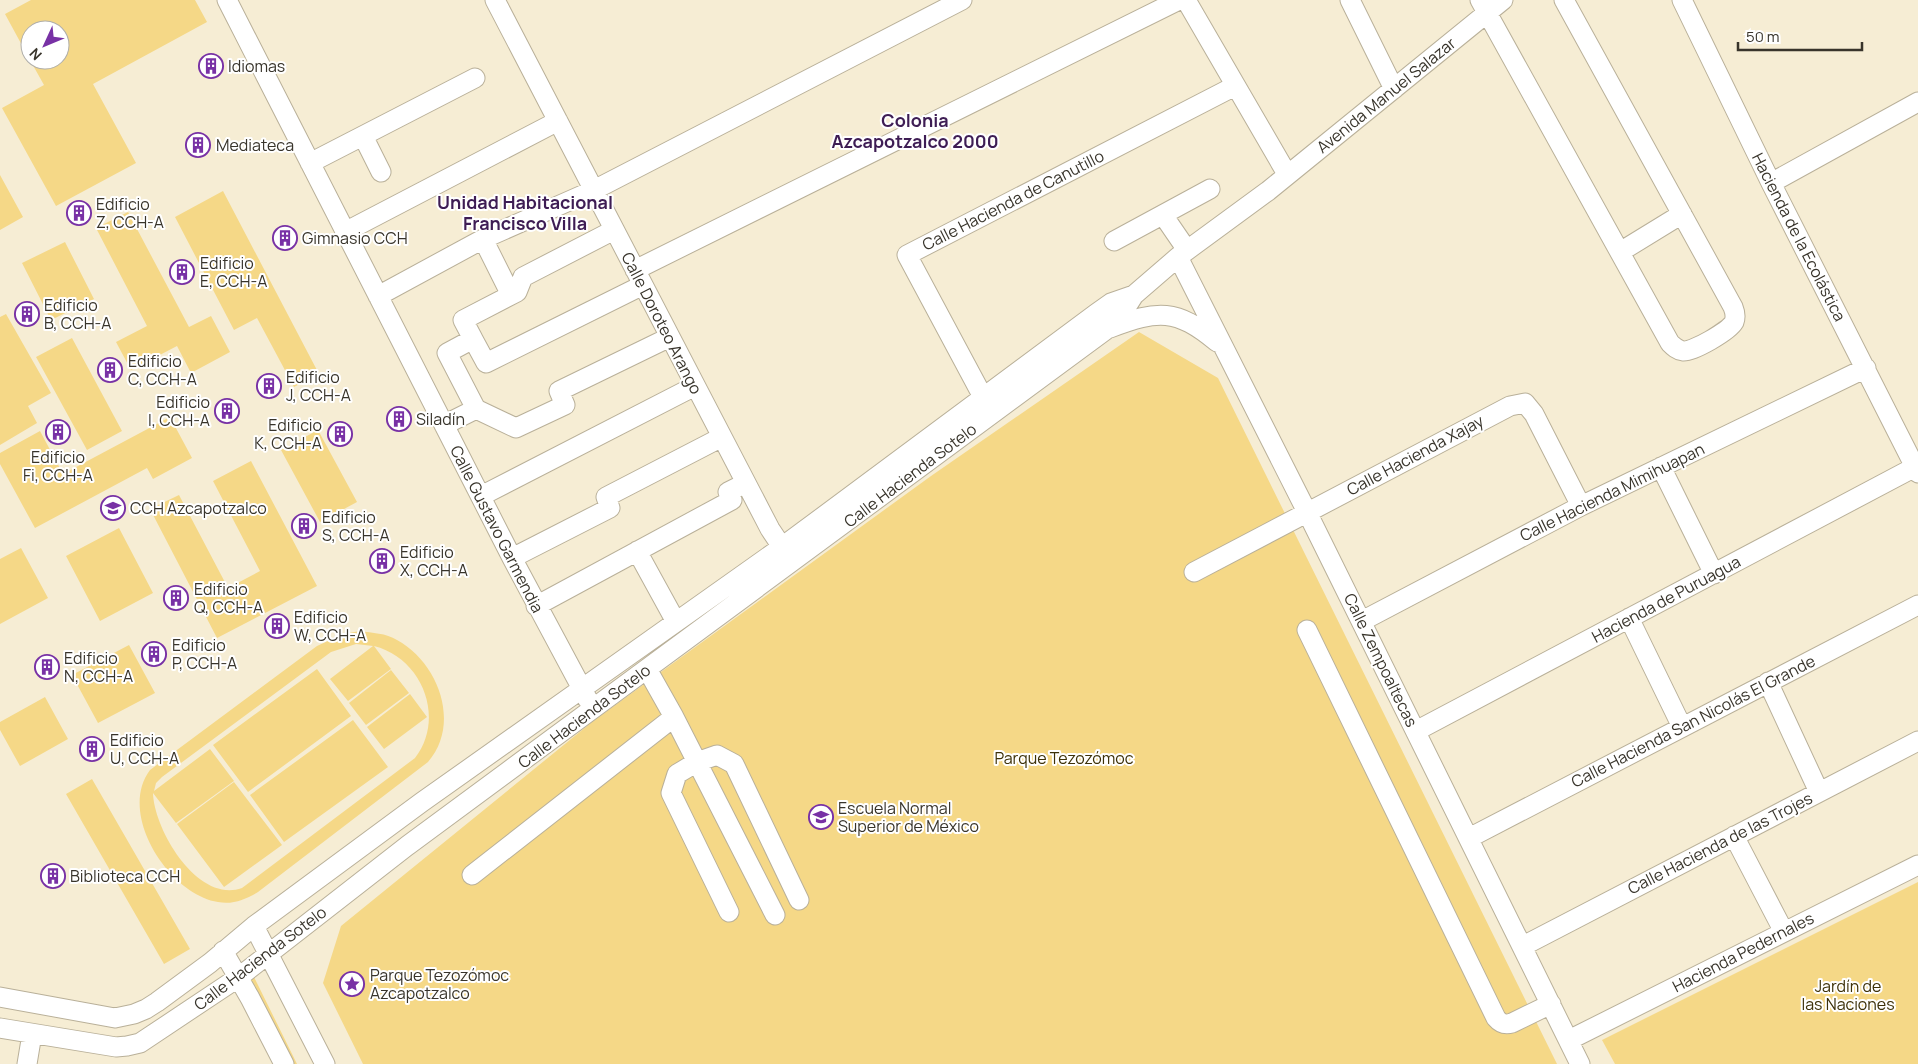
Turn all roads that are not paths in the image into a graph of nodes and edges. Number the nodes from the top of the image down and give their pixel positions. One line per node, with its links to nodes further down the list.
1 (227, 0): 17 (street, Calle Gustavo Garmendia)
2 (495, 0): 15 (street, Calle Doroteo Arango)
3 (962, 0): 22 (street)
4 (1179, 0): 32 (street)
5 (1186, 0): 12 (street)
6 (1350, 0): 13 (street)
7 (1503, 0): 10 (street, Avenida Manuel Salazar)
8 (1564, 0): 24 (street)
9 (1682, 0): 20 (street, Hacienda de la Ecolástica)
10 (1484, 7): 13 (street, Avenida Manuel Salazar); 30 (street)
11 (475, 78): 16 (street)
12 (1235, 86): 19 (street); 42 (street, Calle Hacienda de Canutillo)
13 (1394, 89): 19 (street, Avenida Manuel Salazar)
14 (1918, 102): 20 (street)
15 (558, 121): 22 (street, Calle Doroteo Arango); 27 (street)
16 (362, 136): 17 (street); 18 (street)
17 (310, 163): 27 (street, Calle Gustavo Garmendia)
18 (381, 172)
19 (1287, 174): 23 (street, Avenida Manuel Salazar)
20 (1771, 183): 40 (street, Hacienda de la Ecolástica)
21 (1210, 189): 25 (street)
22 (594, 190): 26 (street, Calle Doroteo Arango); 28 (street)
23 (1268, 191): 31 (street, Calle Hacienda Sotelo)
24 (1682, 214): 30 (street); 30 (street)
25 (1163, 215): 29 (street); 31 (street, Calle Zempoaltecas)
26 (614, 230): 32 (street, Calle Doroteo Arango); 33 (street)
27 (346, 232): 34 (street, Calle Gustavo Garmendia)
28 (483, 239): 33 (street); 34 (street)
29 (1114, 241)
30 (1620, 252)
31 (1183, 253): 35 (street, Calle Hacienda Sotelo); 39 (street, Calle Zempoaltecas)
32 (639, 278): 37 (street, Calle Doroteo Arango); 38 (street)
33 (511, 295): 38 (street)
34 (378, 296): 44 (street, Calle Gustavo Garmendia)
35 (1134, 296): 36 (street, Calle Hacienda Sotelo); 42 (street, Calle Hacienda Sotelo)
36 (1107, 329): 39 (street); 55 (street, Calle Hacienda Sotelo)
37 (670, 337): 41 (street, Calle Doroteo Arango); 43 (street)
38 (474, 339): 43 (street)
39 (1222, 346): 51 (street, Calle Zempoaltecas)
40 (1866, 368): 46 (street, Calle Hacienda Mimihuapan); 47 (street, Hacienda de la Ecolástica)
41 (695, 386): 45 (street, Calle Doroteo Arango); 49 (street)
42 (983, 397): 52 (street, Calle Hacienda Sotelo)
43 (476, 409): 44 (street)
44 (444, 425): 49 (street, Calle Gustavo Garmendia)
45 (722, 437): 48 (street, Calle Doroteo Arango); 54 (street)
46 (1661, 467): 50 (street, Calle Hacienda Mimihuapan); 57 (street)
47 (1917, 470): 57 (street, Hacienda de Puruagua)
48 (746, 483): 52 (street, Calle Doroteo Arango); 53 (street)
49 (480, 496): 54 (street, Calle Gustavo Garmendia)
50 (1581, 506): 51 (street, Calle Hacienda Xajay); 61 (street, Calle Hacienda Mimihuapan)
51 (1307, 512): 56 (street, Calle Hacienda Xajay); 61 (street, Calle Zempoaltecas)
52 (782, 547): 55 (street, Calle Doroteo Arango); 62 (street, Calle Hacienda Sotelo)
53 (637, 551): 59 (street); 62 (street)
54 (512, 558): 59 (street, Calle Gustavo Garmendia)
55 (792, 563): 64 (street, Calle Hacienda Sotelo)
56 (1194, 572)
57 (1714, 574): 60 (street, Hacienda de Puruagua)
58 (1918, 605): 65 (street, Calle Hacienda San Nicolás El Grande)
59 (536, 606): 66 (street, Calle Gustavo Garmendia)
60 (1629, 618): 69 (street); 70 (street, Hacienda de Puruagua)
61 (1362, 621): 70 (street, Calle Zempoaltecas)
62 (676, 622): 66 (street, Calle Hacienda Sotelo)
63 (1307, 630): 88 (street)
64 (647, 669): 67 (street, Calle Hacienda Sotelo); 68 (street)
65 (1768, 682): 69 (street, Calle Hacienda San Nicolás El Grande); 73 (street)
66 (581, 690): 67 (street, Calle Gustavo Garmendia); 81 (street, Calle Hacienda Sotelo)
67 (594, 709): 85 (street, Calle Hacienda Sotelo)
68 (674, 717): 72 (street); 77 (street)
69 (1682, 727): 75 (street, Calle Hacienda San Nicolás El Grande)
70 (1416, 731): 75 (street, Calle Zempoaltecas)
71 (1918, 741): 73 (street, Calle Hacienda de las Trojes)
72 (697, 762): 78 (street); 79 (street); 80 (street)
73 (1819, 792): 74 (street, Calle Hacienda de las Trojes)
74 (1734, 836): 82 (street); 83 (street, Calle Hacienda de las Trojes)
75 (1469, 838): 83 (street, Calle Zempoaltecas)
76 (1918, 865): 82 (street, Hacienda Pedernales)
77 (472, 875)
78 (798, 900)
79 (729, 912)
80 (775, 915)
81 (254, 926): 84 (street, Calle Hacienda Sotelo); 85 (street)
82 (1784, 932): 91 (street, Hacienda Pedernales)
83 (1523, 946): 88 (street, Calle Zempoaltecas)
84 (224, 951): 86 (street); 87 (street, Calle Hacienda Sotelo)
85 (269, 953): 86 (street, Calle Hacienda Sotelo); 95 (street)
86 (239, 977): 92 (street, Calle Hacienda Sotelo); 94 (street)
87 (0, 997)
88 (1551, 1004): 91 (street, Calle Zempoaltecas)
89 (0, 1028): 90 (street, Calle Hacienda Sotelo)
90 (32, 1034): 92 (street, Calle Hacienda Sotelo); 93 (street)
91 (1569, 1040): 96 (street, Calle Zempoaltecas)
92 (116, 1055)
93 (26, 1064)
94 (284, 1064)
95 (325, 1064)
96 (1580, 1064)

